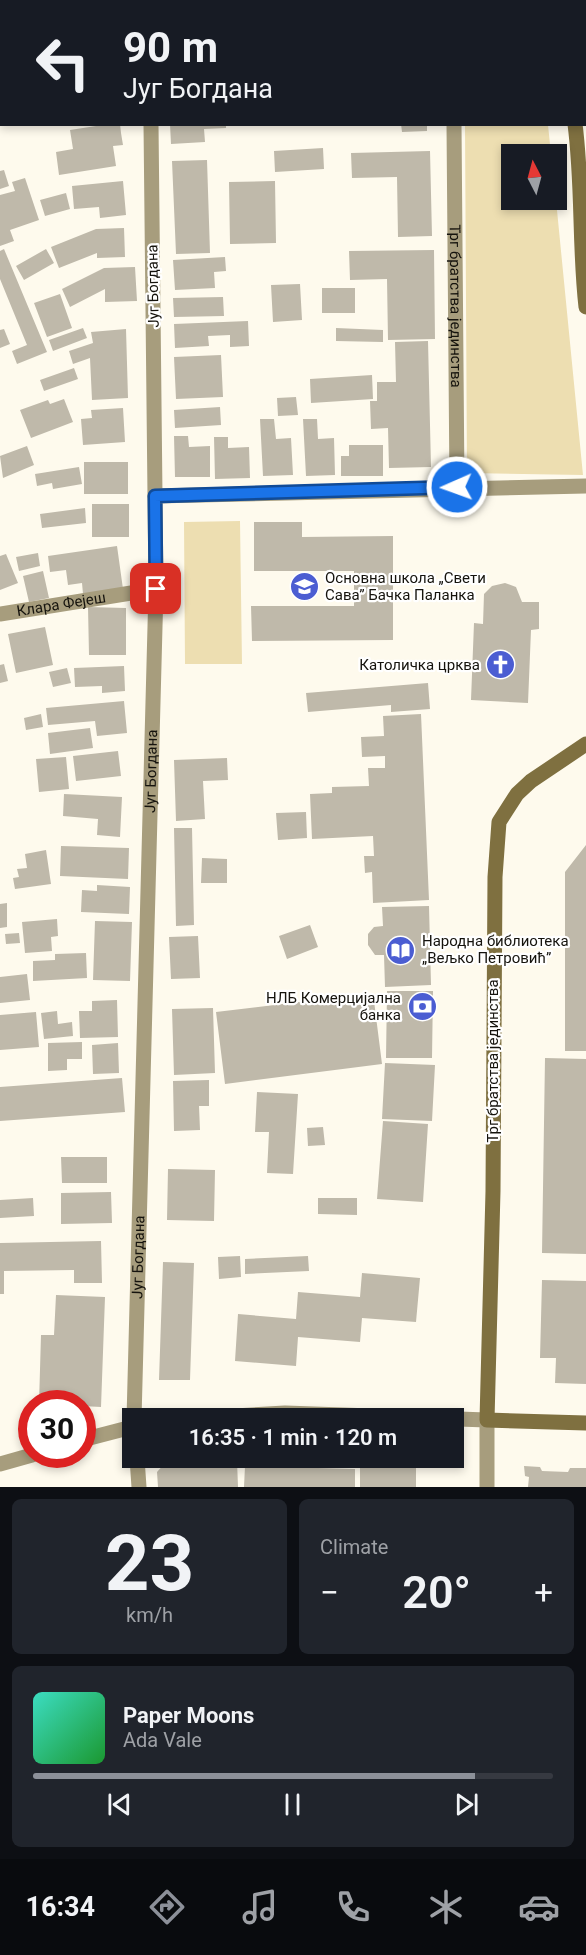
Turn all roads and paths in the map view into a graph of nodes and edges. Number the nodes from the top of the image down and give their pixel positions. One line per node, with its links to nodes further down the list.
1 (151, 126): 8 (street, Југ Богдана)
2 (454, 126): 7 (street, Трг братства јединства)
3 (575, 126): 4 (street)
4 (583, 259): 5 (street)
5 (586, 307)
6 (586, 486): 7 (street)
7 (457, 487): 8 (street)
8 (155, 496): 9 (street, Југ Богдана)
9 (156, 589): 10 (street, Клара Фејеш); 12 (street, Југ Богдана)
10 (0, 614)
11 (586, 744): 14 (street, Трг братства јединства)
12 (134, 1408)
13 (464, 1419): 14 (street)
14 (487, 1420): 15 (street); 22 (street)
15 (586, 1423)
16 (122, 1430): 17 (street)
17 (96, 1436)
18 (18, 1459): 19 (street)
19 (0, 1464)
20 (138, 1468): 21 (street)
21 (139, 1487)
22 (487, 1487)

